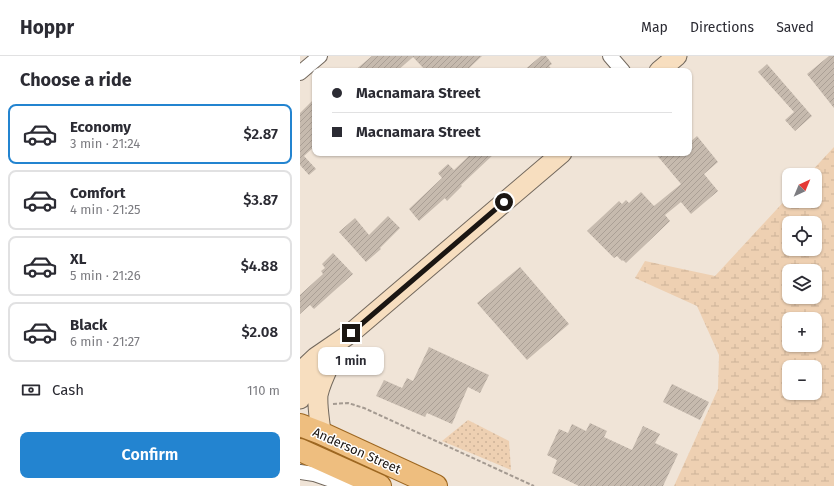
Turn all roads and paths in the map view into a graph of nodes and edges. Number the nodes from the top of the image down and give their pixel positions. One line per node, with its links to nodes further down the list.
1 (320, 56): 6 (street)
2 (610, 56): 4 (street)
3 (677, 56): 5 (street)
4 (620, 68)
5 (663, 68)
6 (300, 73)
7 (558, 156): 8 (street)
8 (351, 333): 9 (street); 10 (street)
9 (336, 351): 11 (street); 12 (street)
10 (300, 372)
11 (300, 399)
12 (318, 405): 14 (street); 20 (path)
13 (300, 425): 14 (main road, Anderson Street)
14 (321, 433): 19 (main road, Anderson Street)
15 (300, 450): 18 (main road, Anderson Street)
16 (300, 472): 17 (street)
17 (349, 486)
18 (380, 486)
19 (436, 486)
20 (534, 486)

